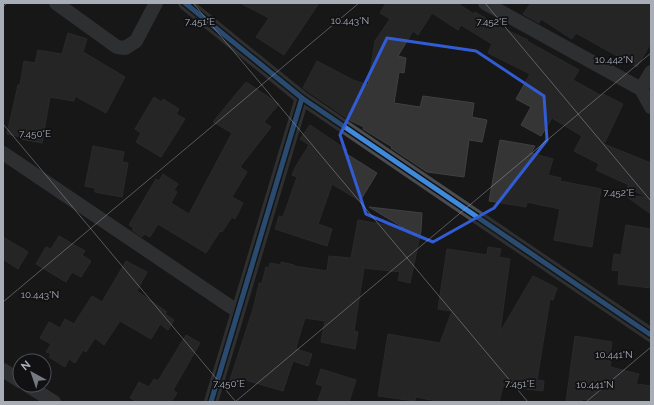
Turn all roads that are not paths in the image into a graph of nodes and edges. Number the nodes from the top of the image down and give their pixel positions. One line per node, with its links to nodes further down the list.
1 (56, 3): 2 (street)
2 (156, 3)
3 (185, 3): 8 (street)
4 (485, 3): 5 (street)
5 (508, 8): 7 (street)
6 (651, 72): 7 (street)
7 (641, 89): 9 (street)
8 (302, 98): 11 (street); 12 (street)
9 (651, 107)
10 (3, 153): 11 (street)
11 (237, 311): 17 (street)
12 (651, 335)
13 (3, 370): 14 (street)
14 (12, 376)
15 (40, 393): 16 (street)
16 (54, 402)
17 (211, 402)

